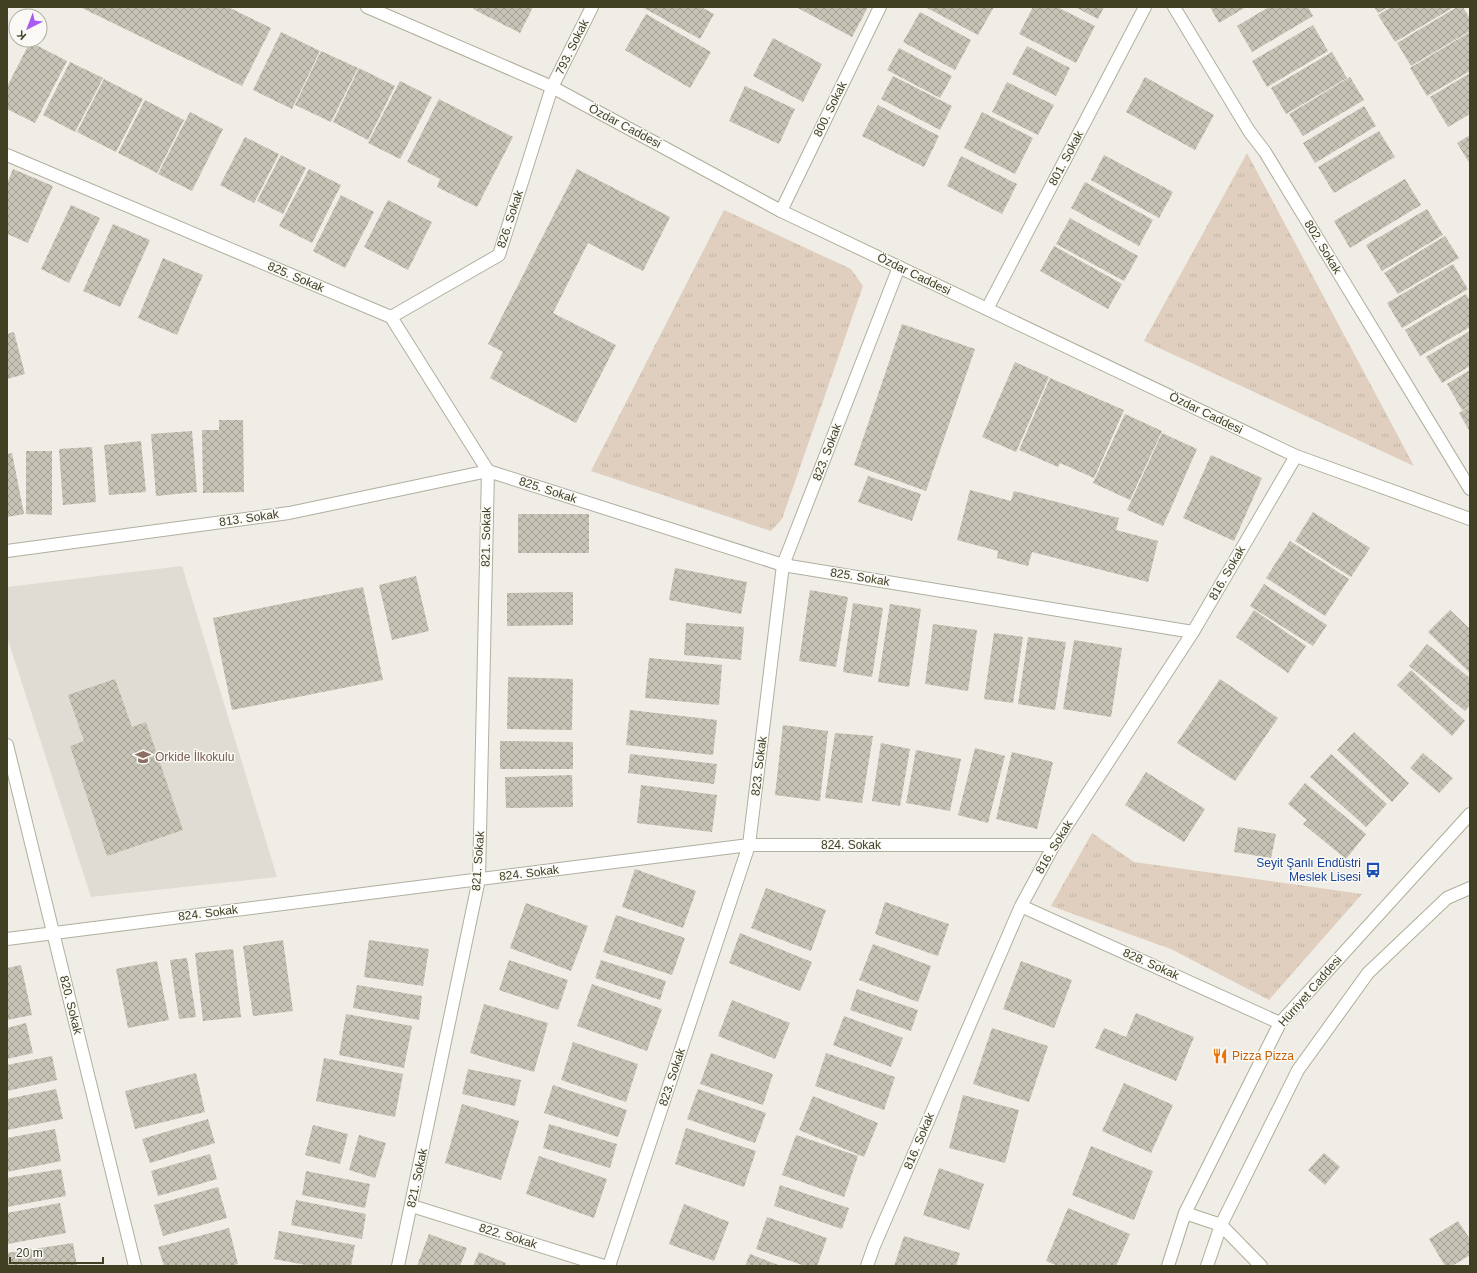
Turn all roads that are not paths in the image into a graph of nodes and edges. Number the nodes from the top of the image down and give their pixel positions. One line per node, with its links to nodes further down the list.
1 (367, 7): 6 (street, Özdar Caddesi)
2 (592, 7): 6 (street, 793. Sokak)
3 (880, 7): 8 (street, 800. Sokak)
4 (1145, 7): 10 (street, 801. Sokak)
5 (1174, 7): 14 (street, 802. Sokak)
6 (552, 87): 8 (street, Özdar Caddesi); 11 (street, 826. Sokak)
7 (7, 155): 11 (street, 825. Sokak)
8 (781, 211): 9 (street, Özdar Caddesi)
9 (899, 267): 10 (street, Özdar Caddesi); 17 (street, 823. Sokak)
10 (987, 309): 12 (street, Özdar Caddesi)
11 (391, 317): 13 (street)
12 (1296, 456): 15 (street, Özdar Caddesi); 18 (street, 816. Sokak)
13 (488, 471): 16 (street, 813. Sokak); 17 (street, 825. Sokak); 23 (street, 821. Sokak)
14 (1470, 489)
15 (1470, 519)
16 (7, 551)
17 (784, 565): 18 (street, 825. Sokak); 21 (street, 823. Sokak)
18 (1193, 632): 22 (street, 816. Sokak)
19 (7, 745): 26 (street, 820. Sokak)
20 (1470, 814): 28 (street, Hürriyet Caddesi)
21 (749, 845): 22 (street, 824. Sokak); 23 (street, 824. Sokak); 35 (street, 823. Sokak)
22 (1054, 845): 25 (street, 816. Sokak)
23 (479, 879): 26 (street, 824. Sokak); 29 (street, 821. Sokak)
24 (1470, 888): 31 (street)
25 (1021, 906): 28 (street, 828. Sokak); 36 (street, 816. Sokak)
26 (54, 932): 27 (street, 824. Sokak); 32 (street, 820. Sokak)
27 (7, 939)
28 (1280, 1023): 30 (street, Hürriyet Caddesi)
29 (412, 1206): 33 (street, 821. Sokak); 34 (street, 822. Sokak)
30 (1186, 1213): 31 (street); 37 (street, Hürriyet Caddesi)
31 (1222, 1225): 38 (street); 39 (street)
32 (135, 1266)
33 (398, 1266)
34 (604, 1266)
35 (609, 1266)
36 (867, 1266)
37 (1168, 1266)
38 (1207, 1266)
39 (1261, 1266)

